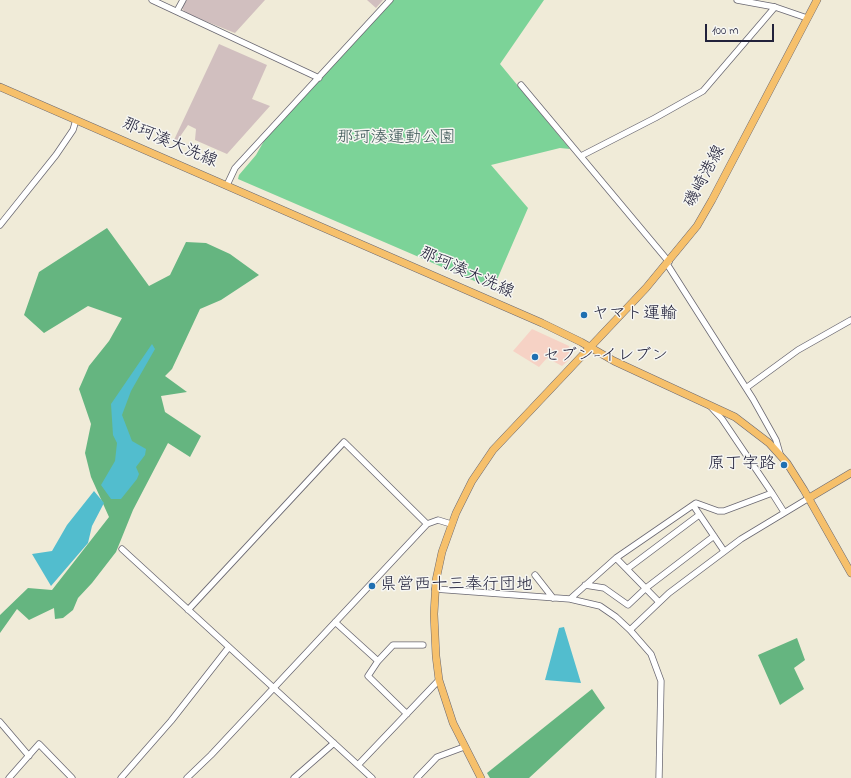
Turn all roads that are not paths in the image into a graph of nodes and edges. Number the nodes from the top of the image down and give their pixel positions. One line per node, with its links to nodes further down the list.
1 (152, 0): 7 (street)
2 (183, 0): 7 (street)
3 (390, 0): 9 (street)
4 (737, 0): 6 (street)
5 (817, 0): 8 (main road, 磯崎港線)
6 (775, 7): 8 (street); 13 (street)
7 (177, 11): 9 (street)
8 (807, 18): 16 (main road, 磯崎港線)
9 (319, 78): 14 (street)
10 (521, 85): 13 (street)
11 (0, 87): 12 (main road, 那珂湊大洗線)
12 (76, 120): 14 (main road, 那珂湊大洗線); 15 (street)
13 (581, 156): 16 (street)
14 (227, 185): 18 (main road, 那珂湊大洗線)
15 (0, 225)
16 (668, 263): 18 (main road, 磯崎港線); 19 (street)
17 (851, 320): 19 (street)
18 (591, 348): 20 (main road, 那珂湊大洗線); 29 (main road, 磯崎港線)
19 (746, 388): 21 (street)
20 (708, 403): 21 (main road, 那珂湊大洗線); 23 (street)
21 (780, 454): 24 (main road, 那珂湊大洗線)
22 (851, 473): 24 (main road)
23 (772, 493): 25 (street); 26 (street)
24 (809, 498): 26 (street); 35 (main road, 那珂湊大洗線)
25 (693, 505): 27 (street); 33 (street)
26 (784, 512): 32 (street)
27 (699, 515): 30 (street); 34 (street)
28 (427, 524): 29 (street); 43 (street); 44 (street)
29 (451, 524): 39 (main road, 磯崎港線)
30 (714, 536): 32 (street); 38 (street)
31 (122, 549): 43 (street)
32 (724, 551): 42 (street)
33 (616, 558): 34 (street); 37 (street)
34 (627, 569): 38 (street)
35 (851, 574)
36 (535, 575): 40 (street)
37 (585, 585): 38 (street); 41 (street)
38 (646, 588): 42 (street)
39 (435, 589): 40 (street); 49 (main road, 磯崎港線)
40 (553, 598): 41 (street)
41 (570, 599): 45 (street)
42 (659, 602): 45 (street)
43 (188, 610): 47 (street)
44 (335, 622): 48 (street); 50 (street)
45 (630, 630): 65 (street)
46 (423, 645): 48 (street)
47 (229, 647): 50 (street); 59 (street)
48 (378, 661): 51 (street)
49 (439, 680): 51 (street); 54 (main road, 磯崎港線)
50 (274, 688): 53 (street); 60 (street)
51 (407, 714): 56 (street)
52 (0, 722): 55 (street)
53 (334, 743): 56 (street); 61 (street)
54 (464, 747): 63 (street); 64 (main road, 磯崎港線)
55 (29, 756): 57 (street); 58 (street)
56 (358, 765): 62 (street)
57 (9, 778)
58 (72, 778)
59 (121, 778)
60 (187, 778)
61 (294, 778)
62 (372, 778)
63 (417, 778)
64 (481, 778)
65 (658, 778)

